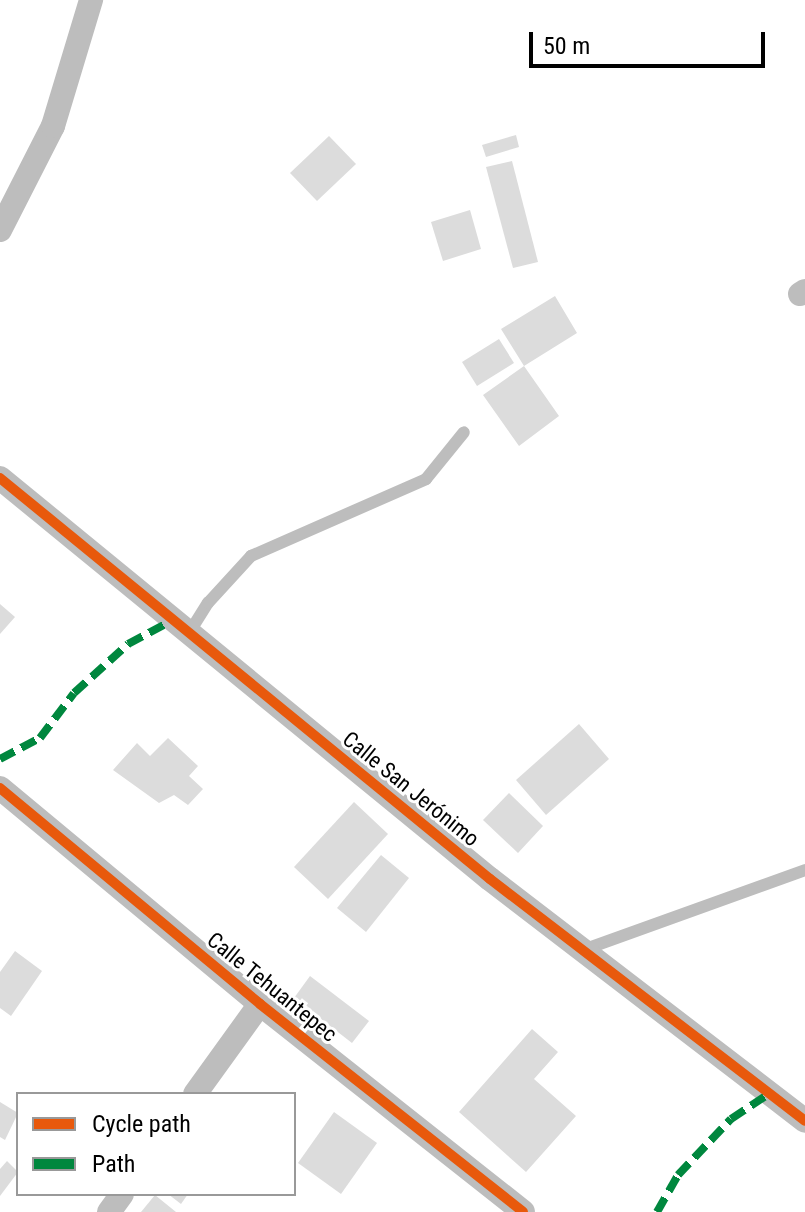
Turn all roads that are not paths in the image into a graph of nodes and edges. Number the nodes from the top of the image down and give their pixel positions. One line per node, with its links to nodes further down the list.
1 (91, 0): 2 (street)
2 (0, 230)
3 (464, 432): 5 (lane)
4 (0, 478): 5 (street, Calle San Jerónimo)
5 (189, 633): 8 (street, Calle San Jerónimo)
6 (0, 788): 9 (street, Calle Tehuantepec)
7 (805, 870): 8 (lane)
8 (583, 950): 11 (street, Calle San Jerónimo)
9 (260, 1004): 10 (street); 12 (street, Calle Tehuantepec)
10 (196, 1092)
11 (805, 1121)
12 (523, 1212)

